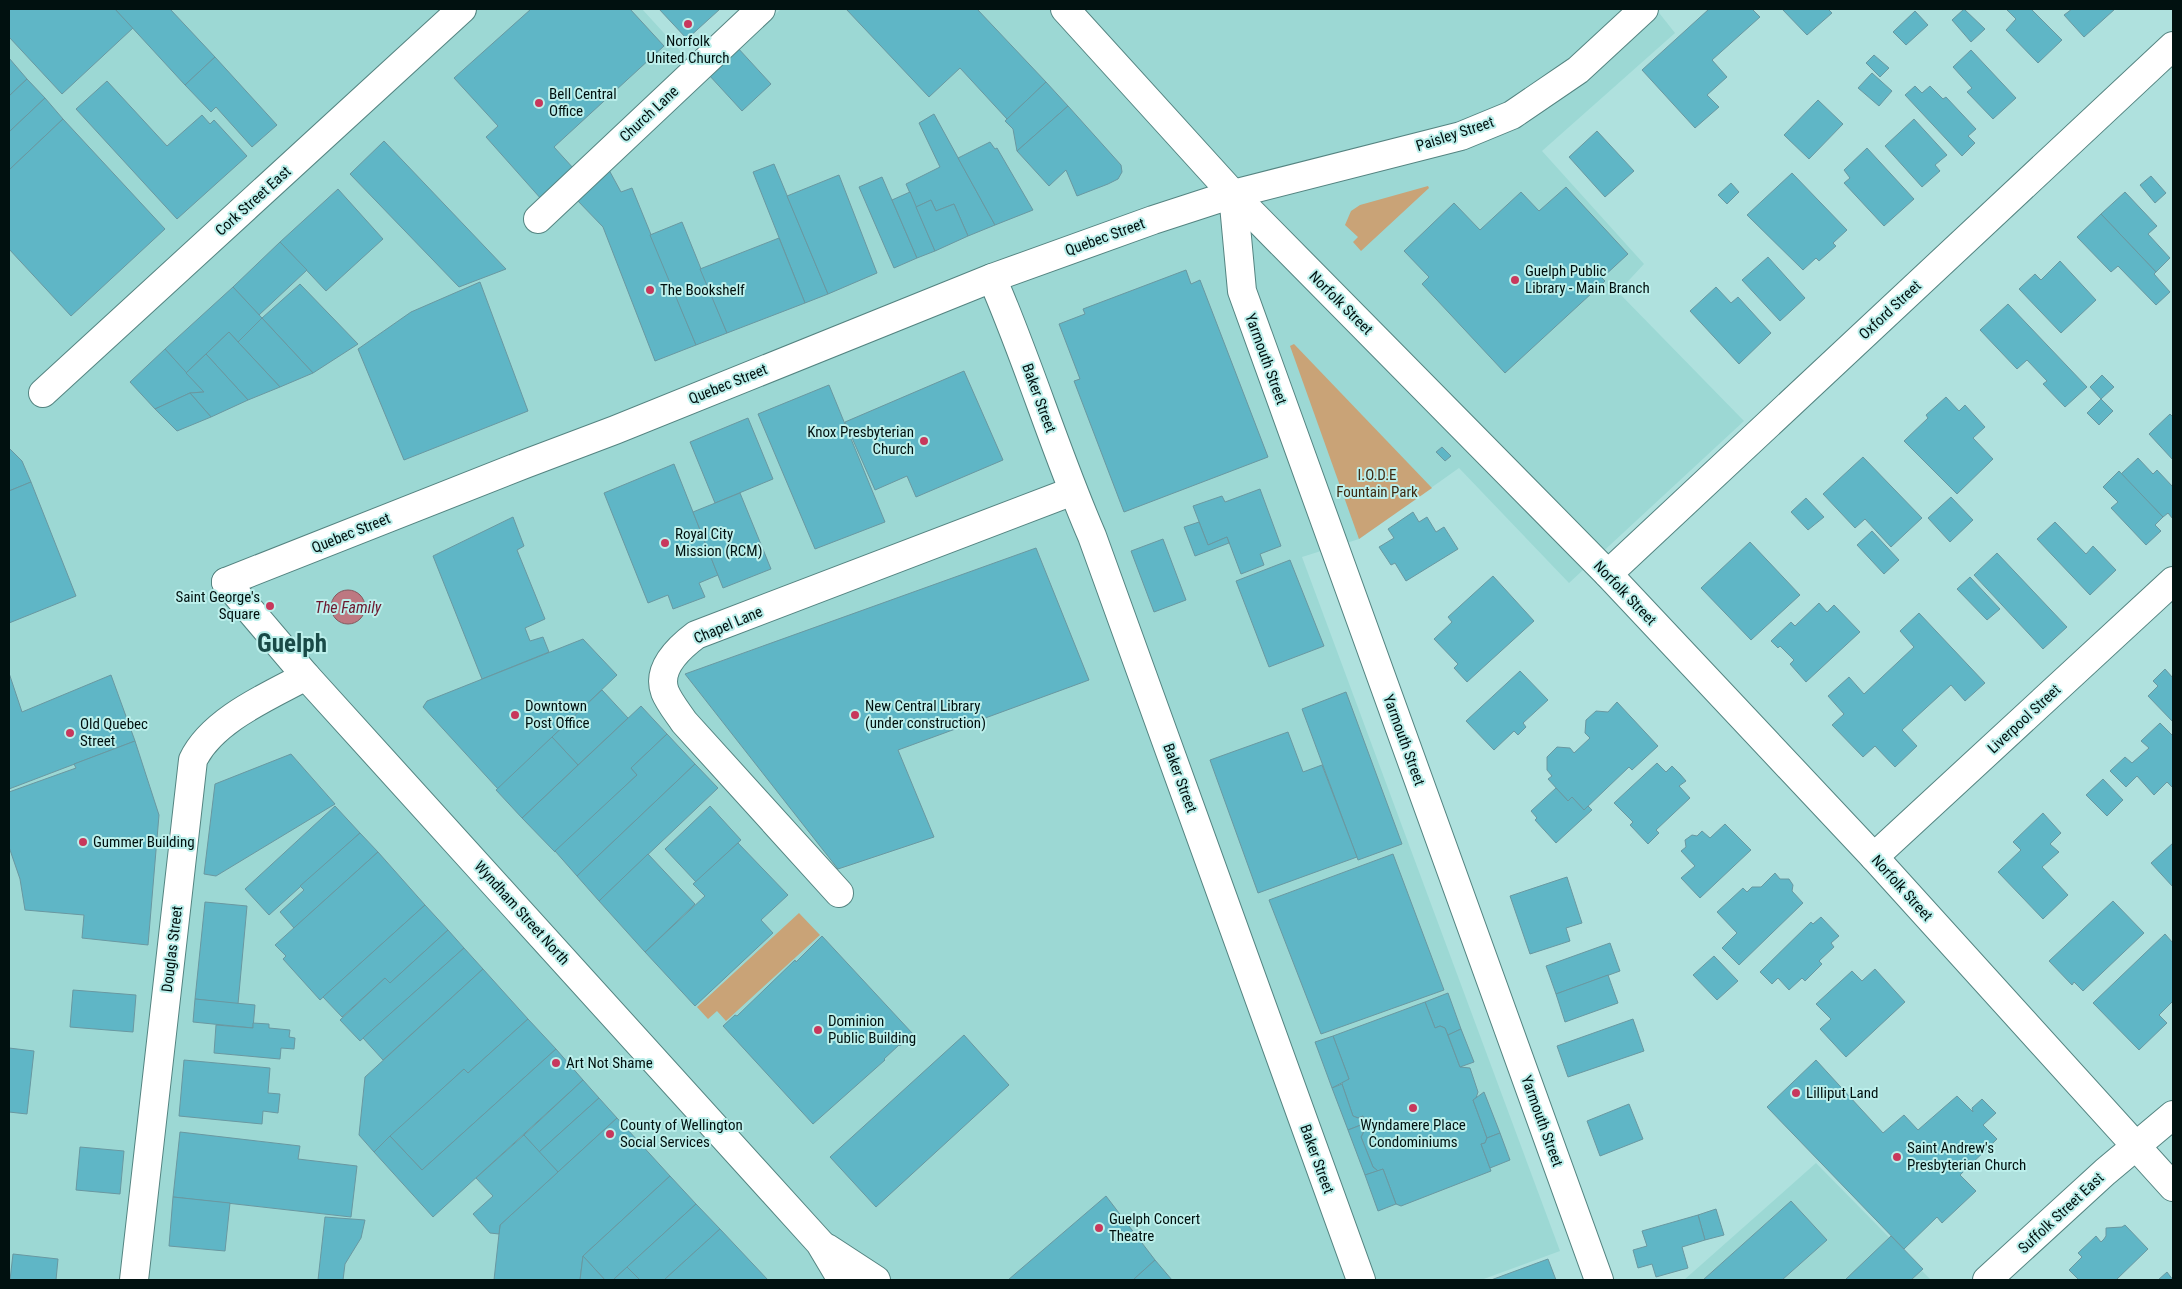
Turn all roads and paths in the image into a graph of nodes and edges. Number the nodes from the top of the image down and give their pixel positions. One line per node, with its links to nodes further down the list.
1 (462, 9): 9 (street, Cork Street East)
2 (760, 9): 7 (street, Church Lane)
3 (1065, 9): 6 (street, Norfolk Street)
4 (1644, 9): 6 (street, Paisley Street)
5 (2173, 46): 11 (street, Oxford Street)
6 (1233, 194): 8 (street, Quebec Street); 11 (street, Norfolk Street); 25 (street, Yarmouth Street)
7 (538, 219)
8 (992, 278): 10 (street, Baker Street); 13 (street, Quebec Street)
9 (43, 393)
10 (1072, 491): 16 (street, Chapel Lane); 24 (street, Baker Street)
11 (1608, 574): 15 (street, Norfolk Street)
12 (2173, 580): 15 (street, Liverpool Street)
13 (226, 582): 14 (street, Wyndham Street North)
14 (306, 676): 20 (street, Wyndham Street North); 21 (street, Douglas Street)
15 (1874, 856): 18 (street, Norfolk Street)
16 (839, 893)
17 (2173, 1115): 18 (street, Suffolk Street East)
18 (2135, 1147): 19 (street, Norfolk Street); 26 (street, Suffolk Street East)
19 (2173, 1187)
20 (820, 1243): 22 (street, Wyndham Street North); 23 (street, Wyndham Street North)
21 (134, 1280)
22 (842, 1280)
23 (876, 1280)
24 (1361, 1280)
25 (1599, 1280)
26 (1987, 1280)

